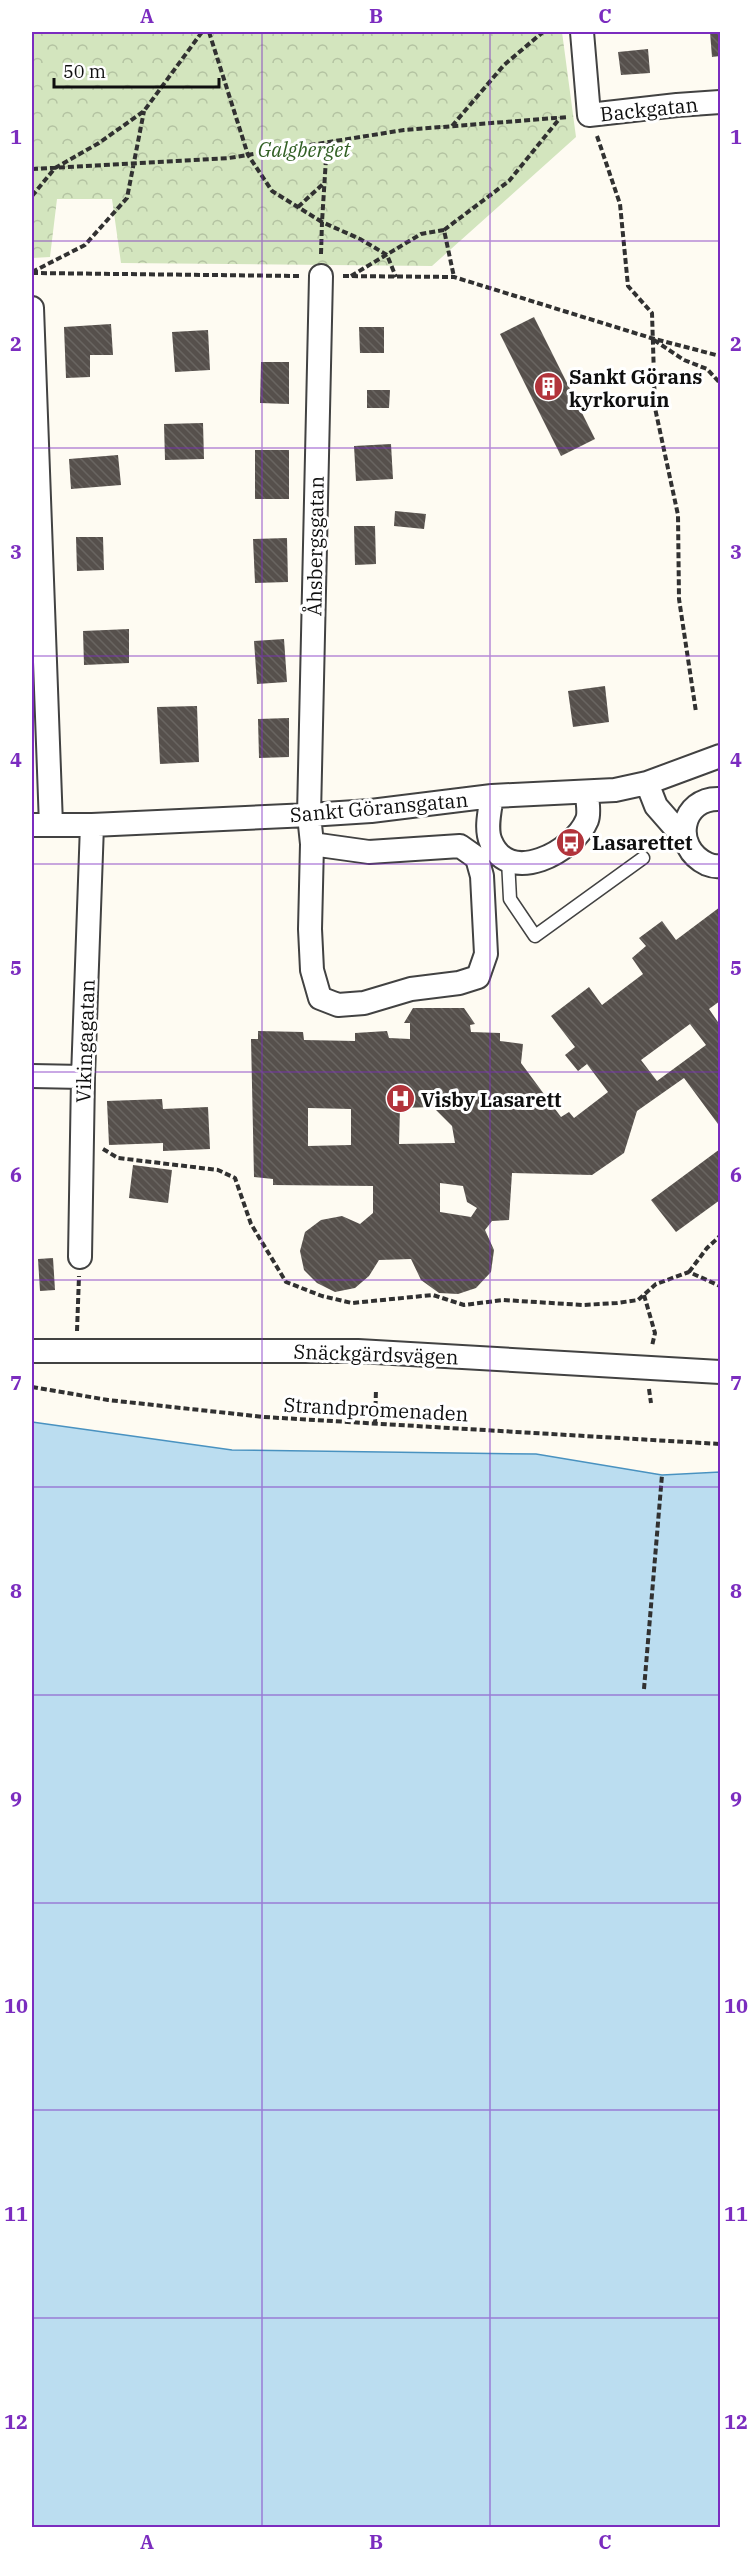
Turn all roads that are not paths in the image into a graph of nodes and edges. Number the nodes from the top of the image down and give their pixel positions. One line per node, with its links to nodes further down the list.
1 (582, 32): 2 (street, Backgatan)
2 (720, 102)
3 (321, 276): 10 (street, Åhsbergsgatan)
4 (32, 308): 11 (street)
5 (720, 756): 6 (street, Sankt Göransgatan)
6 (647, 783): 7 (street, Sankt Göransgatan); 13 (street)
7 (587, 793): 8 (street, Sankt Göransgatan); 16 (street)
8 (492, 796): 10 (street, Sankt Göransgatan); 16 (street)
9 (720, 799): 13 (street)
10 (309, 815): 12 (street, Sankt Göransgatan); 14 (street, Åhsbergsgatan)
11 (41, 825): 12 (street, Sankt Göransgatan)
12 (92, 825): 19 (street, Vikingagatan)
13 (684, 838): 17 (street)
14 (312, 844): 14 (street, Åhsbergsgatan)
15 (643, 858): 16 (lane)
16 (508, 860)
17 (720, 866)
18 (32, 1076): 19 (street)
19 (83, 1077): 20 (street, Vikingagatan)
20 (80, 1257)
21 (32, 1351): 22 (street, Snäckgärdsvägen)
22 (720, 1372)

